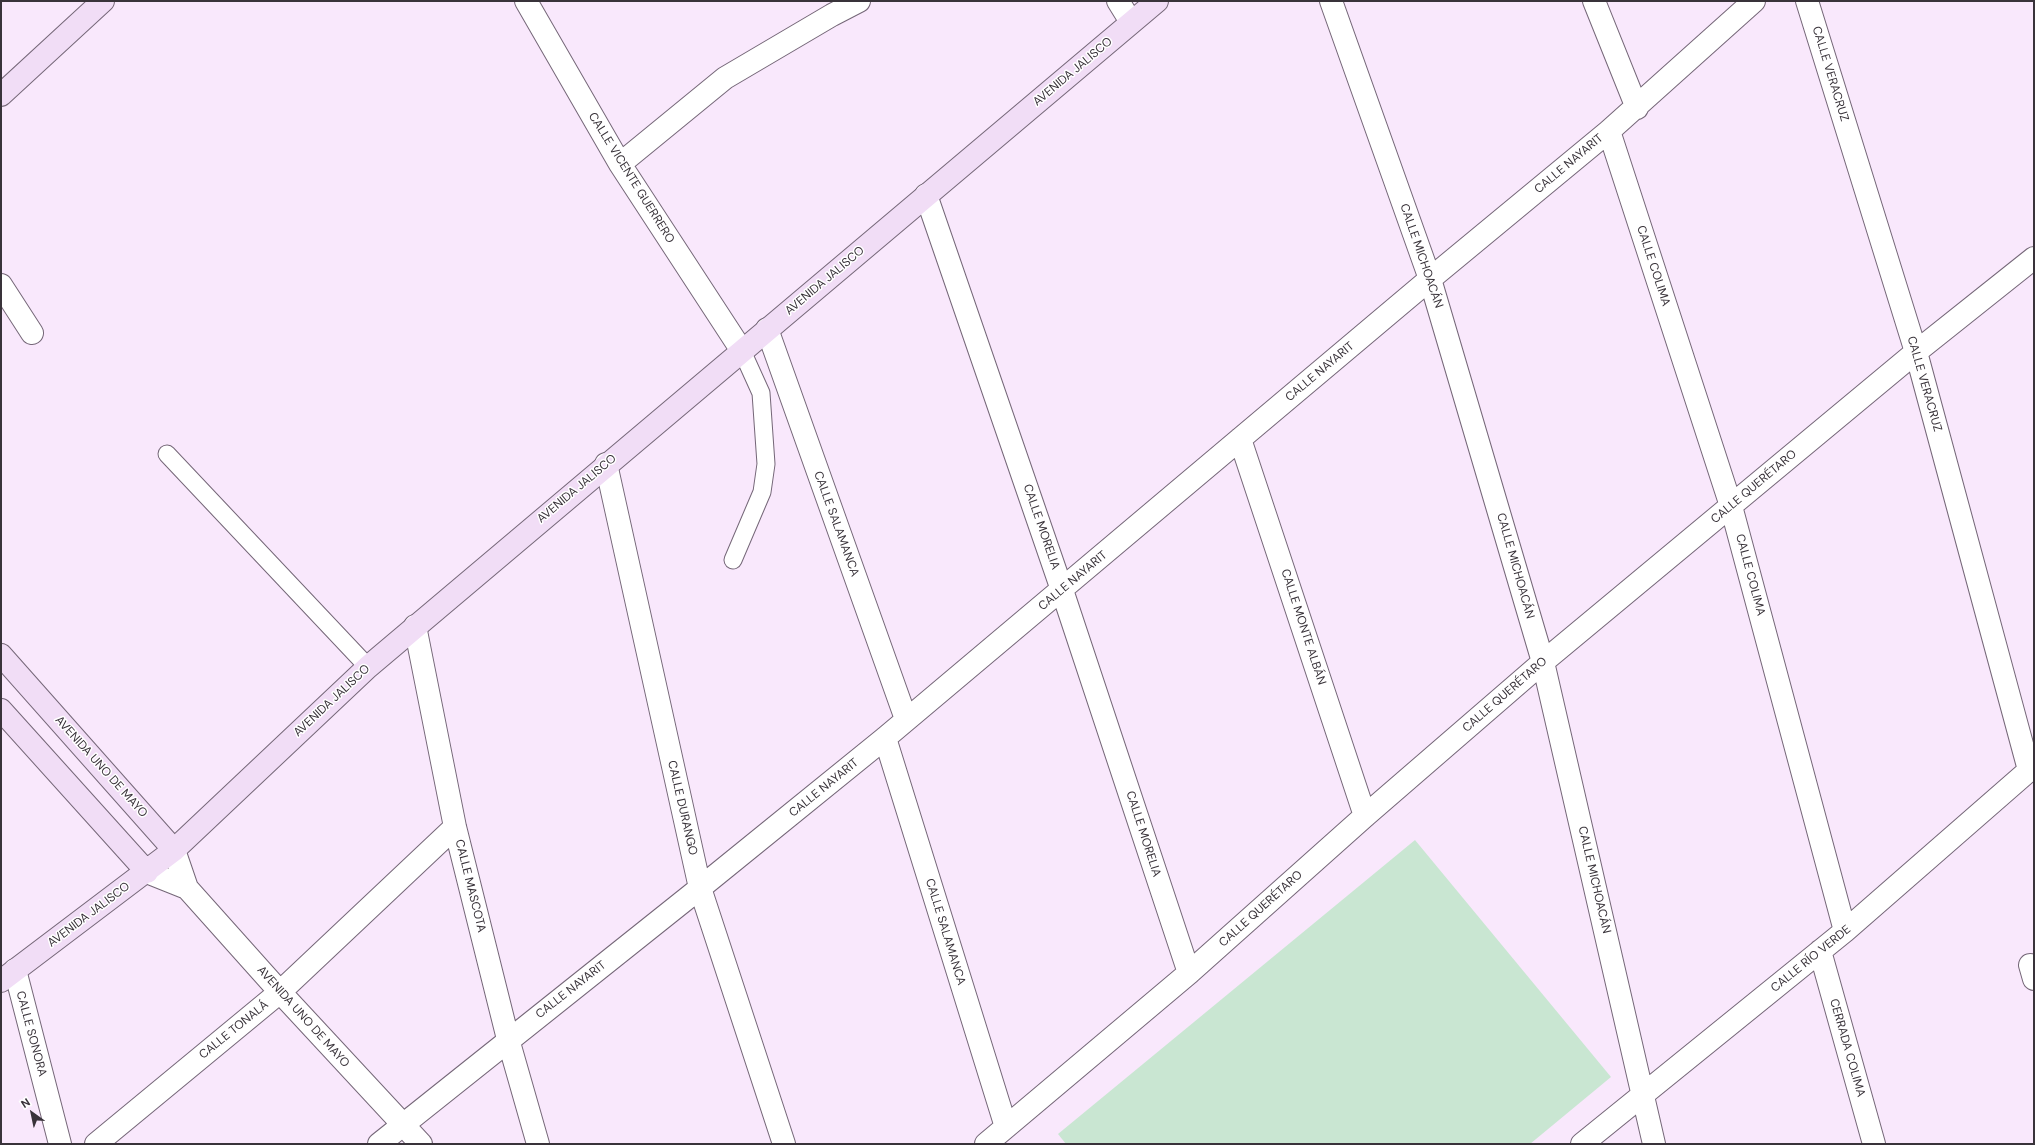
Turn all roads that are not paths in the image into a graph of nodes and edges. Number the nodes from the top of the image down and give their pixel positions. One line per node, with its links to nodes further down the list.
1 (103, 1): 11 (main road)
2 (526, 1): 14 (street, CALLE VICENTE GUERRERO)
3 (859, 1): 14 (street)
4 (1118, 1): 10 (street)
5 (1157, 1): 10 (main road, AVENIDA JALISCO)
6 (1331, 1): 17 (street, CALLE MICHOACÁN)
7 (1594, 1): 12 (street)
8 (1754, 1): 12 (street, CALLE NAYARIT)
9 (1807, 1): 22 (street, CALLE VERACRUZ)
10 (1131, 22): 15 (main road, AVENIDA JALISCO)
11 (1, 95)
12 (1637, 108): 13 (street, CALLE NAYARIT)
13 (1609, 132): 17 (street, CALLE NAYARIT); 26 (street, CALLE COLIMA)
14 (620, 164): 21 (street, CALLE VICENTE GUERRERO)
15 (926, 195): 19 (main road, AVENIDA JALISCO); 28 (street, CALLE MORELIA)
16 (2034, 258): 22 (street, CALLE QUERÉTARO)
17 (1430, 279): 23 (street, CALLE NAYARIT); 31 (street, CALLE MICHOACÁN)
18 (1, 285): 20 (street)
19 (767, 329): 21 (main road, AVENIDA JALISCO); 34 (street, CALLE SALAMANCA)
20 (32, 333)
21 (742, 351): 25 (main road, AVENIDA JALISCO); 27 (lane)
22 (1916, 352): 26 (street, CALLE QUERÉTARO); 36 (street, CALLE VERACRUZ)
23 (1240, 439): 28 (street, CALLE NAYARIT); 37 (street, CALLE MONTE ALBÁN)
24 (167, 454): 32 (lane)
25 (606, 464): 29 (main road, AVENIDA JALISCO); 42 (street, CALLE DURANGO)
26 (1731, 506): 31 (street, CALLE QUERÉTARO); 43 (street, CALLE COLIMA)
27 (732, 560)
28 (1062, 590): 34 (street, CALLE NAYARIT); 45 (street, CALLE MORELIA)
29 (415, 626): 32 (main road, AVENIDA JALISCO); 38 (street, CALLE MASCOTA)
30 (1, 655): 39 (main road, AVENIDA UNO DE MAYO)
31 (1543, 662): 37 (street, CALLE QUERÉTARO); 49 (street, CALLE MICHOACÁN)
32 (368, 667): 39 (main road, AVENIDA JALISCO)
33 (1, 710): 40 (main road, AVENIDA UNO DE MAYO)
34 (906, 718): 35 (street, CALLE NAYARIT)
35 (884, 738): 42 (street, CALLE NAYARIT); 51 (street, CALLE SALAMANCA)
36 (2032, 768): 43 (street, CALLE RÍO VERDE)
37 (1365, 816): 45 (street, CALLE QUERÉTARO)
38 (455, 827): 47 (street, CALLE TONALÁ); 48 (street, CALLE MASCOTA)
39 (174, 850): 40 (main road, AVENIDA JALISCO); 41 (street, AVENIDA UNO DE MAYO)
40 (147, 872): 41 (street, AVENIDA UNO DE MAYO); 46 (main road, AVENIDA JALISCO)
41 (187, 888): 47 (street, AVENIDA UNO DE MAYO)
42 (700, 888): 48 (street, CALLE NAYARIT); 57 (street, CALLE DURANGO)
43 (1845, 931): 44 (street, CALLE RÍO VERDE)
44 (1820, 951): 49 (street, CALLE RÍO VERDE); 61 (street, CERRADA COLIMA)
45 (1189, 973): 51 (street, CALLE QUERÉTARO)
46 (8, 976): 52 (street, CALLE SONORA)
47 (280, 992): 50 (street, AVENIDA UNO DE MAYO); 53 (street, CALLE TONALÁ)
48 (508, 1039): 50 (street, CALLE NAYARIT); 56 (street, CALLE MASCOTA)
49 (1643, 1093): 59 (street, CALLE RÍO VERDE); 60 (street, CALLE MICHOACÁN)
50 (402, 1124): 54 (street, CALLE NAYARIT); 55 (street, AVENIDA UNO DE MAYO)
51 (1006, 1127): 58 (street, CALLE QUERÉTARO)
52 (60, 1144)
53 (96, 1144)
54 (379, 1144)
55 (421, 1144)
56 (538, 1144)
57 (784, 1144)
58 (986, 1144)
59 (1582, 1144)
60 (1654, 1144)
61 (1874, 1144)

